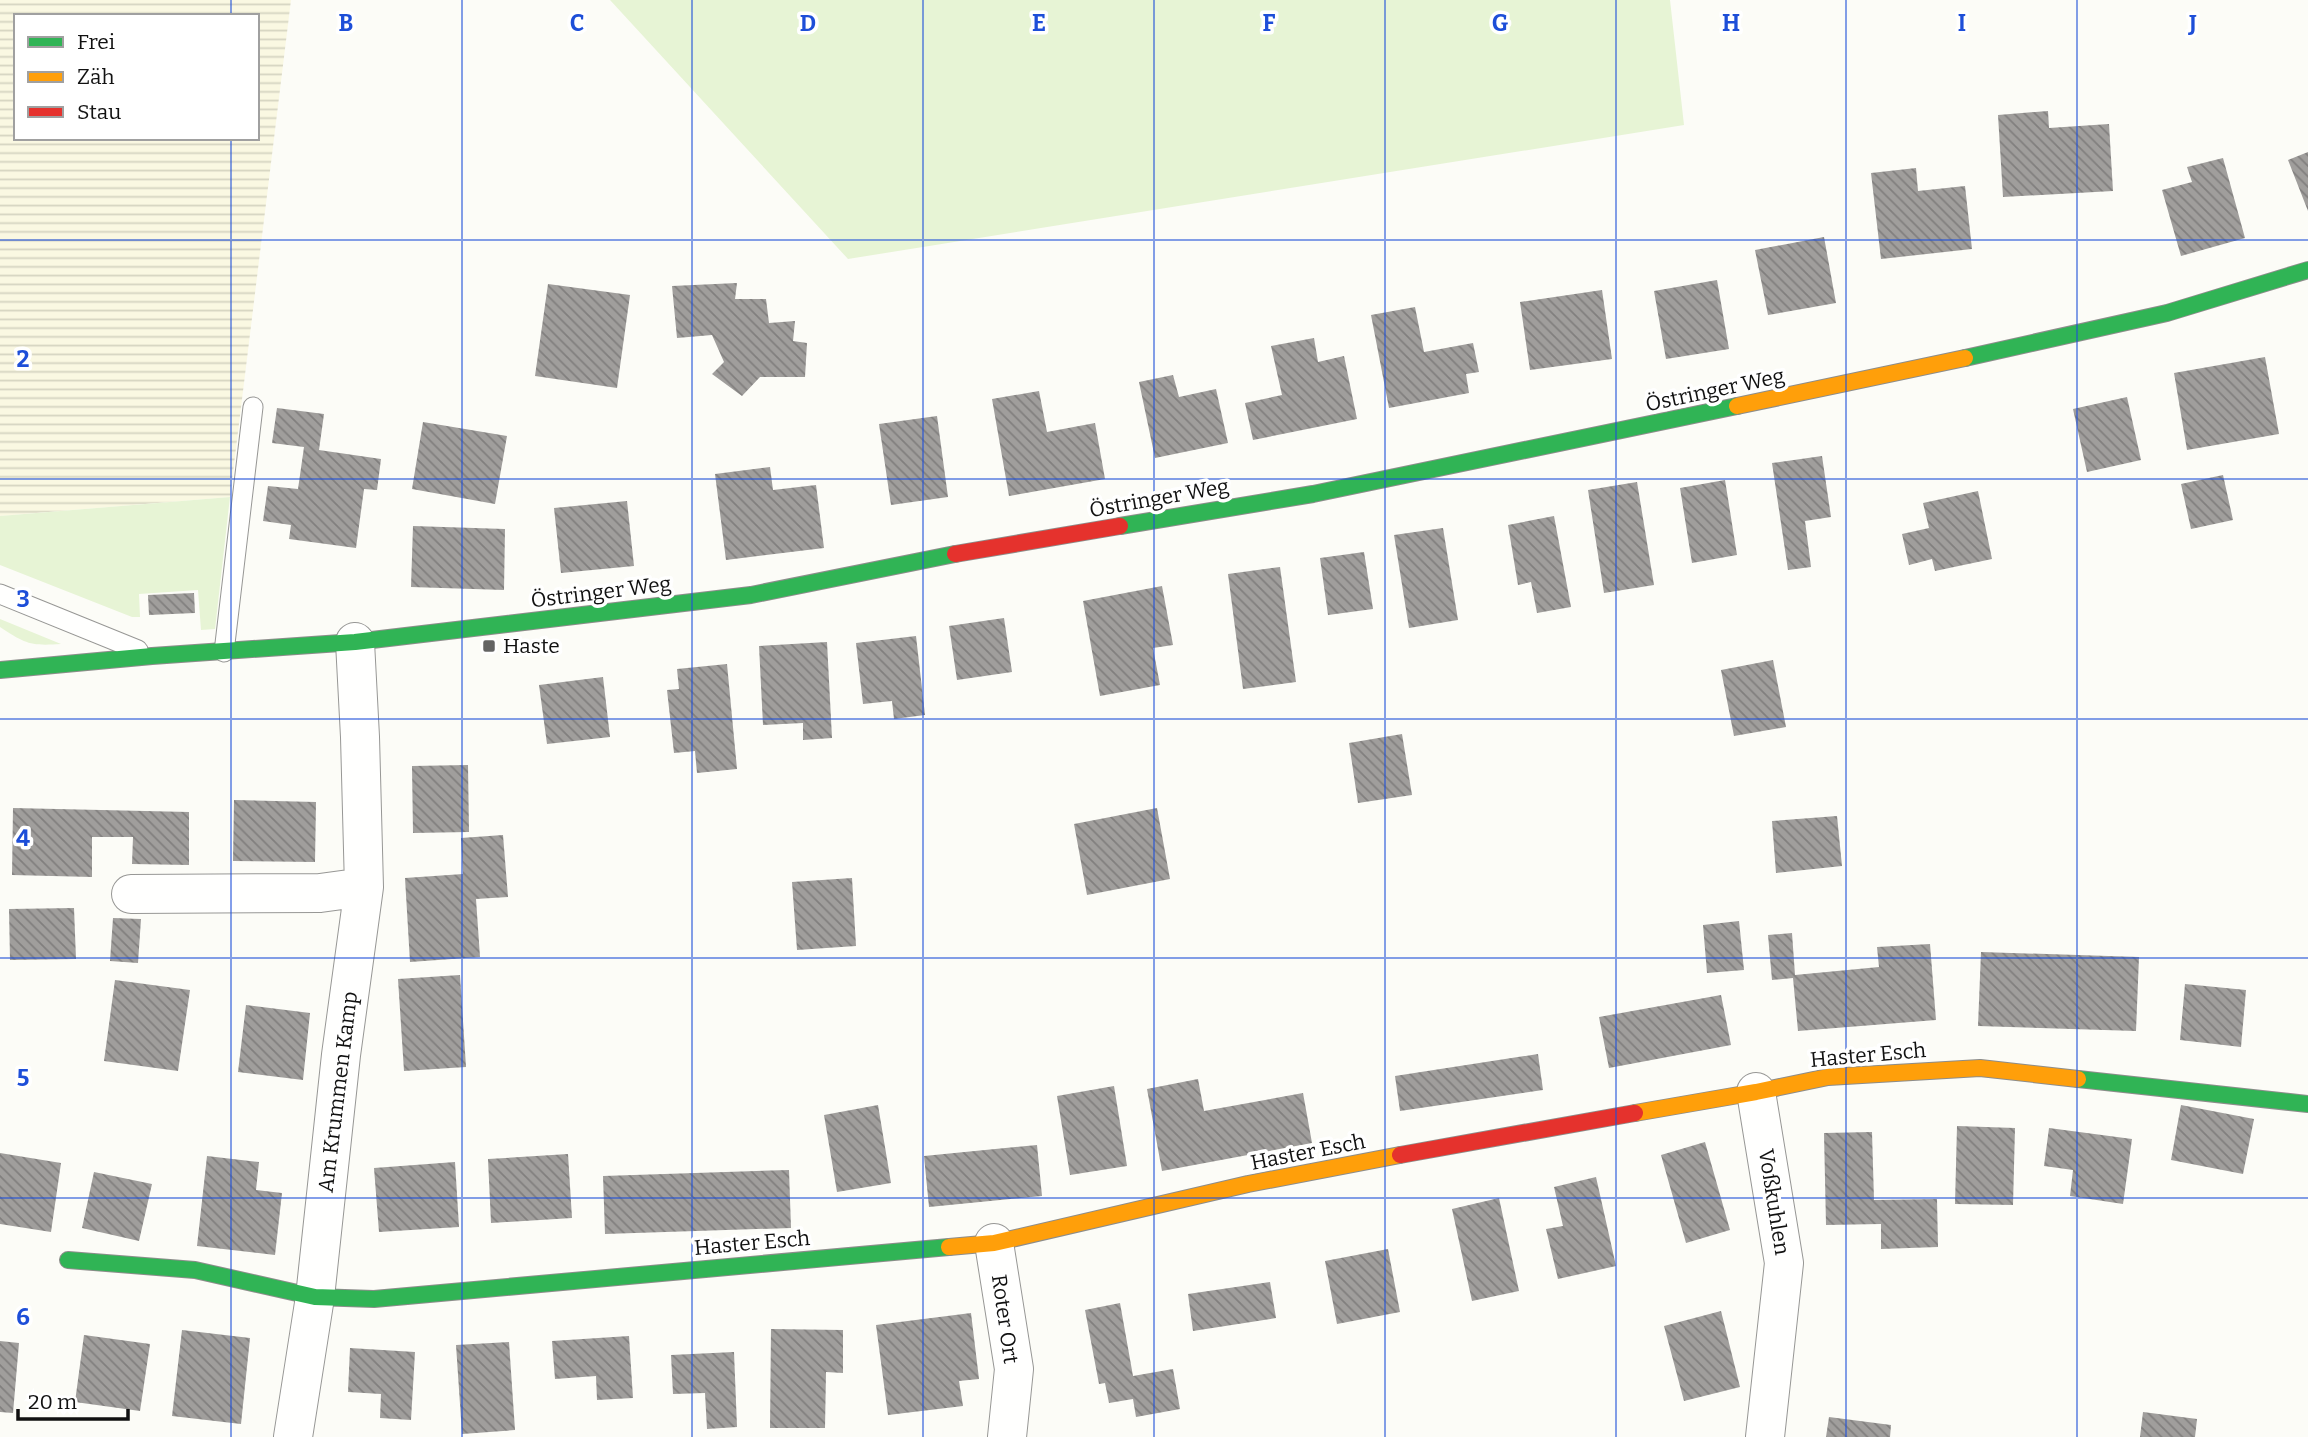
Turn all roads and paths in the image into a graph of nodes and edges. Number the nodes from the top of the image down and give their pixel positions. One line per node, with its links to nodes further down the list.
1 (2308, 270): 4 (street, Östringer Weg)
2 (253, 407): 6 (lane)
3 (0, 594): 7 (lane)
4 (355, 642): 6 (street, Östringer Weg); 10 (street, Am Krummen Kamp)
5 (0, 648): 8 (lane)
6 (224, 652): 7 (street, Östringer Weg)
7 (152, 656): 8 (street, Östringer Weg)
8 (27, 667): 9 (street, Östringer Weg)
9 (0, 670)
10 (364, 887): 11 (street); 16 (street, Am Krummen Kamp)
11 (131, 894)
12 (1756, 1092): 13 (street, Haster Esch); 14 (street, Haster Esch); 19 (street, Voßkuhlen)
13 (2308, 1104)
14 (994, 1242): 16 (street, Haster Esch); 18 (street, Roter Ort)
15 (68, 1260): 16 (street)
16 (315, 1297): 17 (street, Am Krummen Kamp)
17 (293, 1437)
18 (1007, 1437)
19 (1765, 1437)

